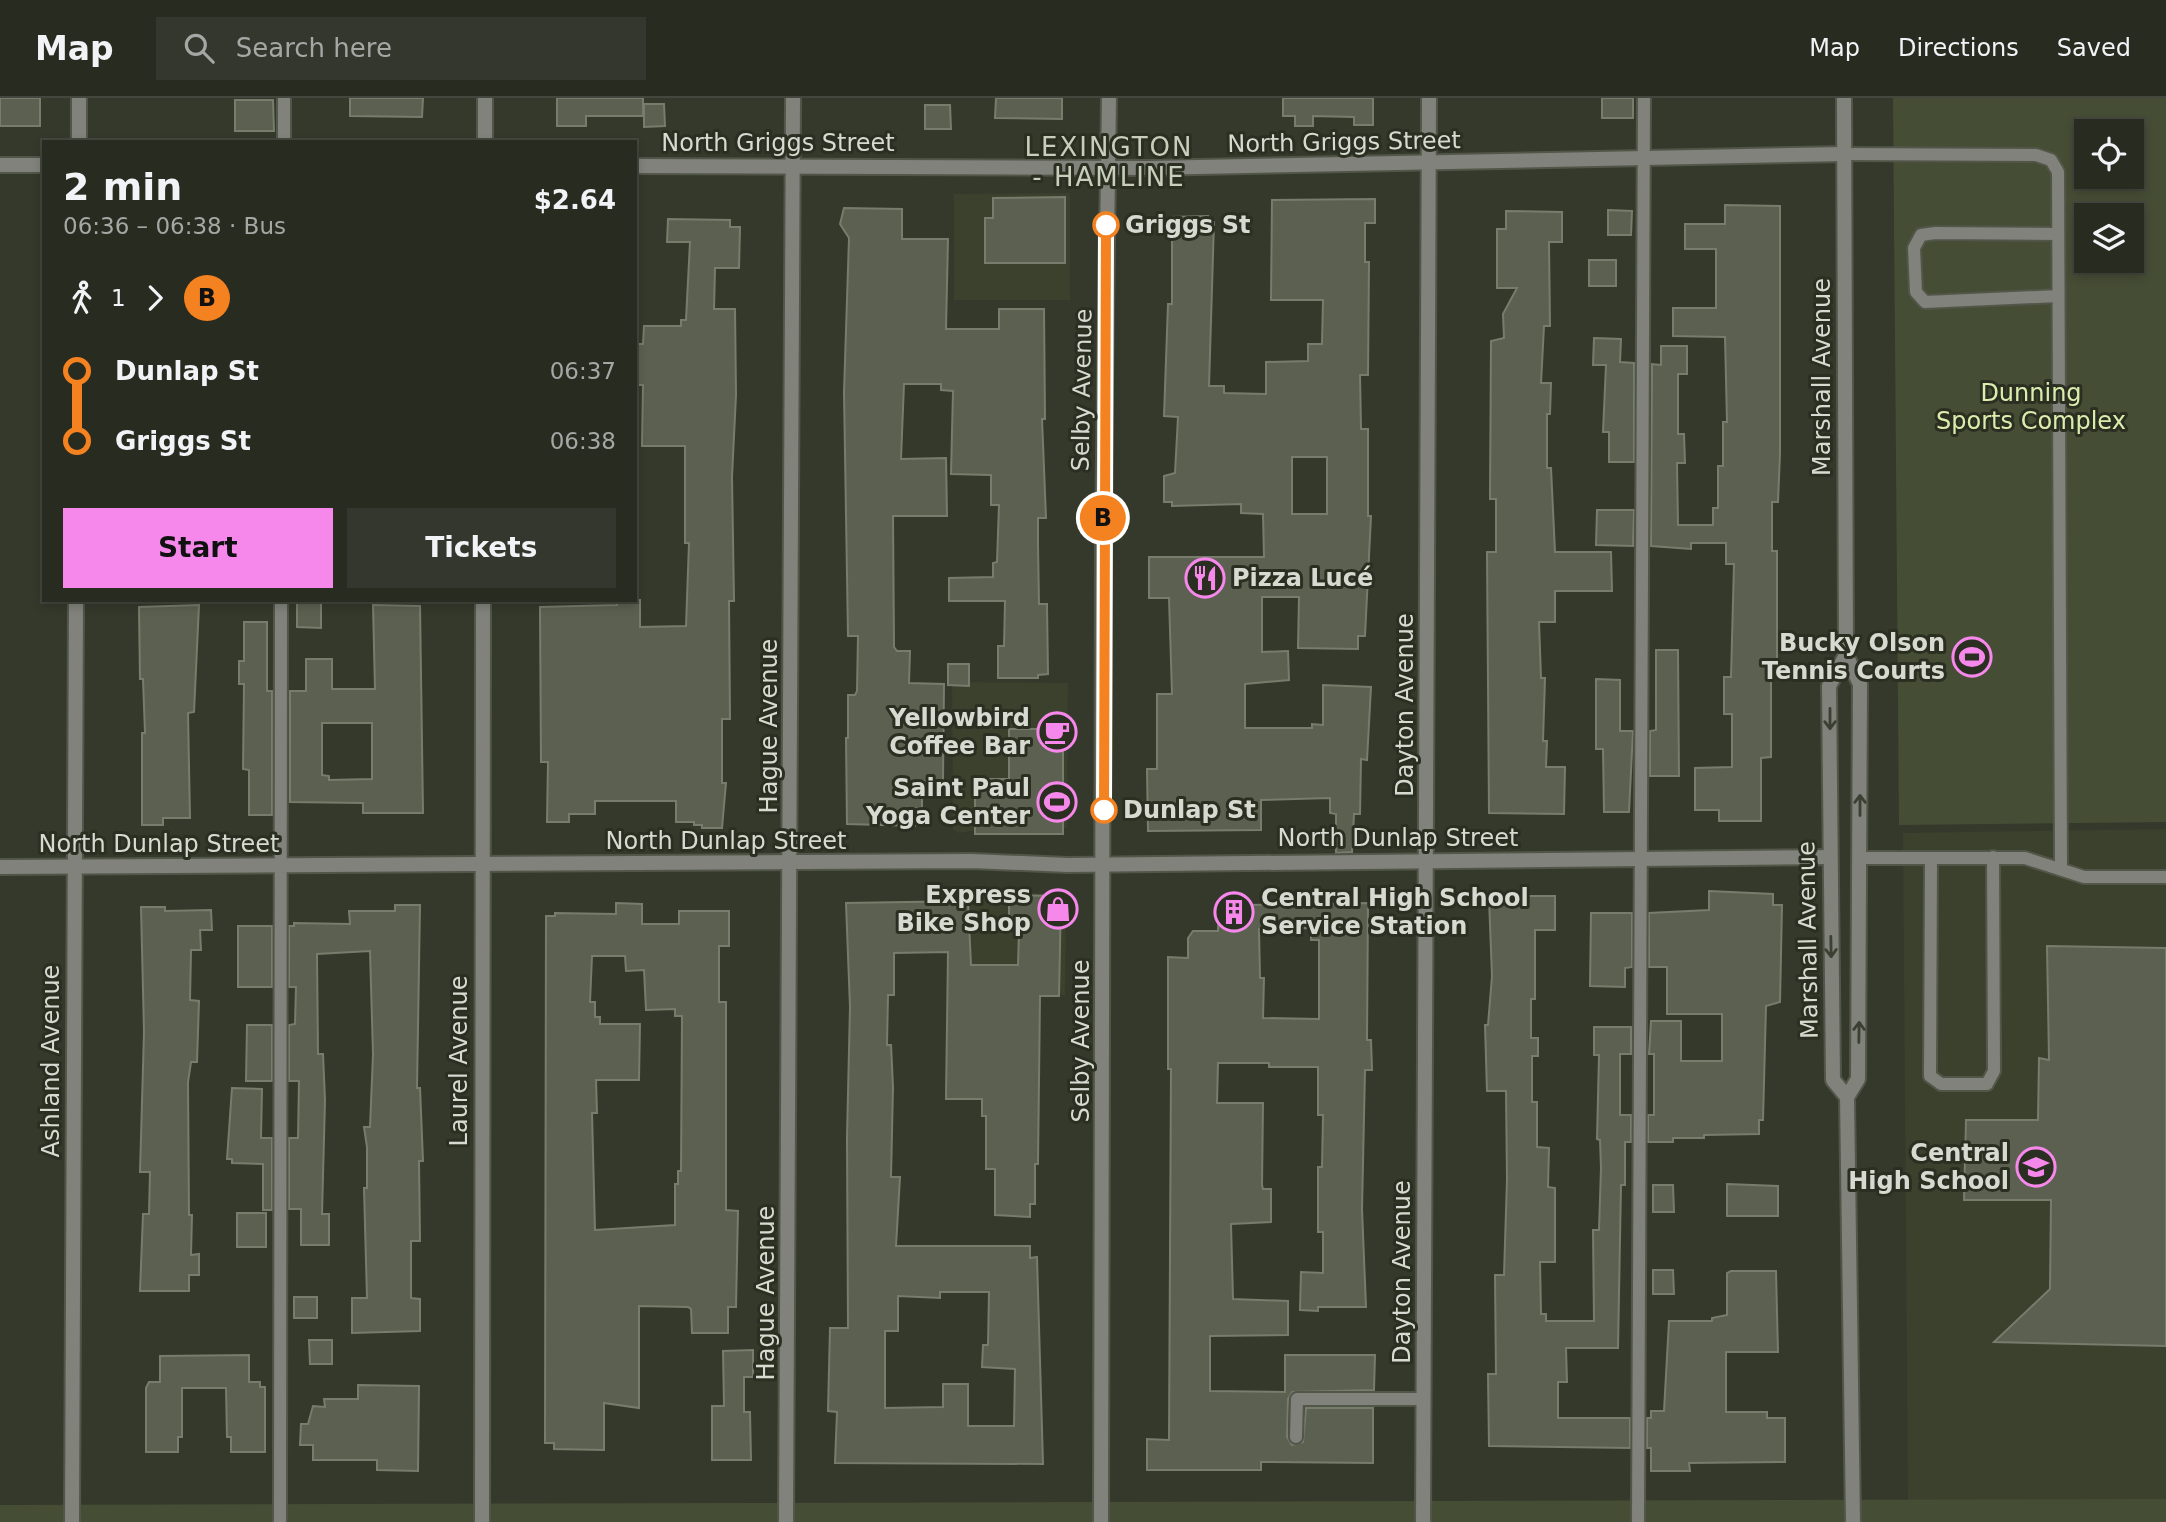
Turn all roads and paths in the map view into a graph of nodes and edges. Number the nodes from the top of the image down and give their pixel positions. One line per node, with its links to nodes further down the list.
1 (79, 98): 9 (street)
2 (285, 98): 10 (lane)
3 (485, 98): 11 (street)
4 (793, 98): 14 (street, Hague Avenue)
5 (1109, 98): 19 (street, Selby Avenue)
6 (1429, 98): 15 (street, Dayton Avenue)
7 (1644, 98): 13 (lane)
8 (1844, 98): 12 (street, Marshall Avenue)
9 (79, 140)
10 (284, 140)
11 (485, 140)
12 (1844, 154): 13 (street, North Griggs Street); 20 (lane); 25 (street, Marshall Avenue)
13 (1644, 156): 15 (street, North Griggs Street); 30 (lane)
14 (792, 164): 18 (street, North Griggs Street); 19 (street, North Griggs Street); 32 (street, Hague Avenue)
15 (1428, 164): 19 (street, North Griggs Street); 31 (street, Dayton Avenue)
16 (0, 165): 17 (street)
17 (42, 165)
18 (637, 166)
19 (1106, 167): 33 (street, Selby Avenue)
20 (2058, 234): 21 (lane); 21 (lane)
21 (2058, 296): 38 (lane)
22 (76, 602): 37 (street, Ashland Avenue)
23 (281, 602): 35 (lane)
24 (483, 602): 34 (street, Laurel Avenue)
25 (1846, 655): 26 (street, Marshall Avenue, one-way to 26); 28 (street, Marshall Avenue, one-way to 25)
26 (1830, 857): 30 (street, North Dunlap Street); 40 (street, Marshall Avenue, one-way to 40)
27 (1993, 857): 29 (lane); 29 (lane); 38 (lane)
28 (1861, 858): 29 (lane); 40 (street, Marshall Avenue, one-way to 28)
29 (1931, 858)
30 (1642, 859): 31 (street, North Dunlap Street); 49 (lane)
31 (1427, 860): 33 (street, North Dunlap Street); 41 (street, Dayton Avenue)
32 (791, 863): 33 (street, North Dunlap Street); 34 (street, North Dunlap Street); 46 (street, Hague Avenue)
33 (1104, 863): 47 (street, Selby Avenue)
34 (482, 865): 35 (street, North Dunlap Street); 45 (street, Laurel Avenue)
35 (279, 866): 37 (street, North Dunlap Street); 44 (lane)
36 (0, 867): 37 (street, North Dunlap Street)
37 (74, 867): 43 (street, Ashland Avenue)
38 (2061, 868): 39 (lane)
39 (2166, 877)
40 (1847, 1097): 50 (street, Marshall Avenue)
41 (1424, 1399): 42 (lane); 48 (street, Dayton Avenue)
42 (1296, 1437)
43 (72, 1522)
44 (280, 1522)
45 (482, 1522)
46 (786, 1522)
47 (1101, 1522)
48 (1423, 1522)
49 (1638, 1522)
50 (1853, 1522)

